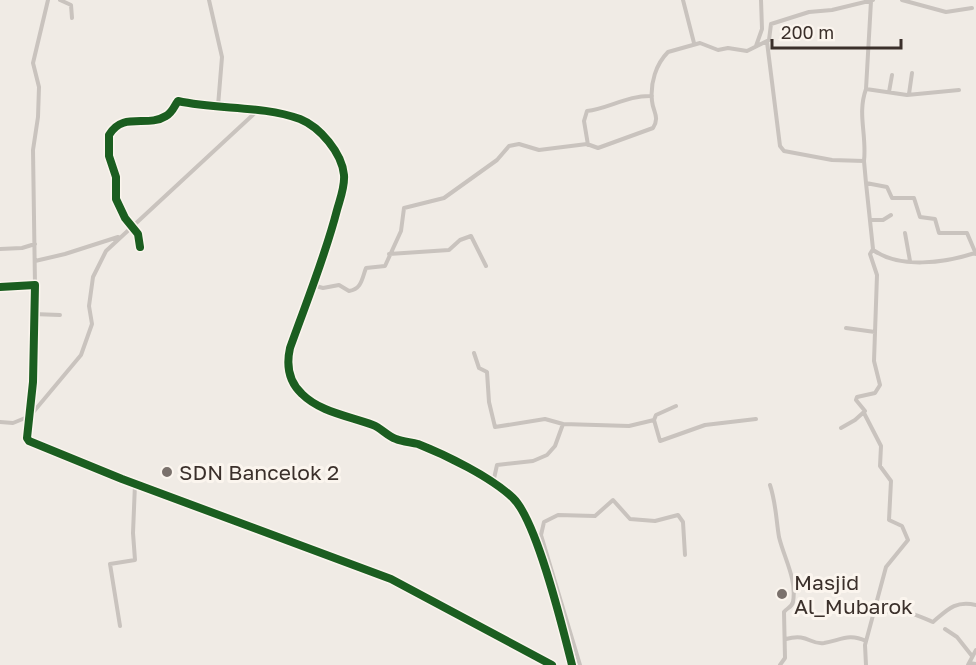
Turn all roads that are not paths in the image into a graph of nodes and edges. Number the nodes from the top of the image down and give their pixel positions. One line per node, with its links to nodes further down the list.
1 (48, 0): 31 (street)
2 (60, 0): 10 (street)
3 (209, 0): 21 (street)
4 (683, 0): 12 (street)
5 (761, 0): 13 (street)
6 (872, 0): 11 (street); 16 (street)
7 (902, 0): 8 (street)
8 (909, 2): 9 (street)
9 (972, 8)
10 (72, 18)
11 (767, 42): 13 (street); 24 (street)
12 (694, 44): 13 (street); 20 (street)
13 (753, 49)
14 (912, 73): 19 (street)
15 (892, 75): 18 (street)
16 (866, 89): 18 (street); 24 (street)
17 (958, 90): 19 (street)
18 (889, 92): 19 (street)
19 (909, 94)
20 (652, 96): 23 (street); 23 (street)
21 (218, 104): 22 (street); 28 (street)
22 (256, 111): 28 (street); 41 (street)
23 (588, 145): 36 (street)
24 (864, 161): 25 (street)
25 (866, 183): 27 (street); 35 (street)
26 (891, 215): 27 (street)
27 (870, 220): 34 (street)
28 (134, 230): 30 (street); 32 (street)
29 (905, 232): 38 (street)
30 (120, 236): 37 (street); 50 (street)
31 (35, 244): 33 (street); 37 (street)
32 (140, 247)
33 (0, 249)
34 (873, 250): 38 (street); 46 (street)
35 (976, 253): 38 (street)
36 (389, 254): 39 (street); 41 (street)
37 (35, 261): 40 (street)
38 (910, 261)
39 (486, 266)
40 (35, 285): 42 (street); 43 (street)
41 (315, 286): 56 (street)
42 (0, 287)
43 (33, 314): 44 (street); 50 (street)
44 (60, 315)
45 (846, 328): 46 (street)
46 (875, 332): 49 (street)
47 (474, 353): 54 (street)
48 (676, 406): 52 (street)
49 (864, 413): 55 (street); 61 (street)
50 (30, 416): 53 (street); 57 (street)
51 (756, 419): 52 (street)
52 (654, 420): 54 (street)
53 (0, 422)
54 (563, 424): 56 (street)
55 (841, 428)
56 (493, 482): 71 (street)
57 (135, 483): 62 (street); 70 (street)
58 (770, 485): 64 (street)
59 (685, 555): 72 (street)
60 (976, 605): 61 (street)
61 (873, 613): 65 (street)
62 (120, 626)
63 (945, 629): 67 (street)
64 (786, 639): 65 (street); 73 (street)
65 (866, 641): 74 (street)
66 (976, 650): 67 (street)
67 (972, 656): 68 (street)
68 (968, 664): 69 (street)
69 (976, 664)
70 (552, 665)
71 (572, 665)
72 (580, 665)
73 (780, 665)
74 (866, 665)

